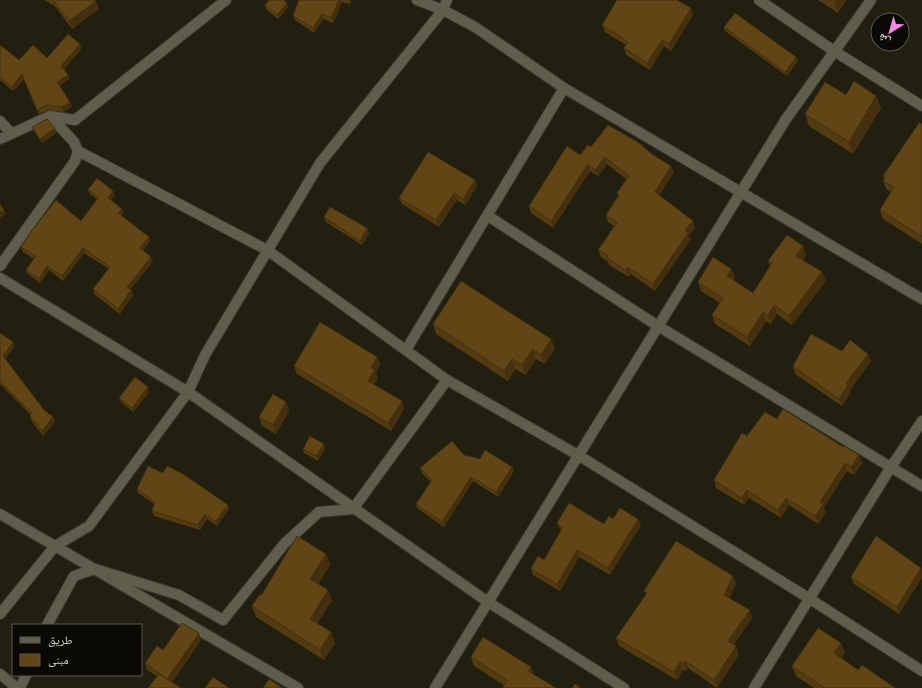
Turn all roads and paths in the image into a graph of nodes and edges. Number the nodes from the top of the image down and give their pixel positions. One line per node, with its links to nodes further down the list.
1 (226, 0): 9 (street)
2 (417, 0): 5 (street)
3 (759, 0): 6 (street)
4 (871, 0): 6 (street)
5 (445, 5): 7 (street); 16 (street)
6 (834, 51): 8 (street); 14 (street)
7 (564, 88): 14 (street); 15 (street)
8 (922, 106)
9 (50, 116): 11 (street); 13 (street)
10 (0, 121): 11 (street)
11 (11, 133): 12 (street)
12 (0, 139)
13 (78, 151): 16 (street); 17 (street)
14 (741, 191): 19 (street); 20 (street)
15 (488, 216): 20 (street); 21 (street)
16 (267, 250): 21 (street); 23 (street)
17 (0, 266)
18 (0, 278): 23 (street)
19 (922, 300)
20 (658, 326): 25 (street); 26 (street)
21 (406, 350): 22 (street)
22 (447, 380): 25 (street); 28 (street)
23 (188, 392): 28 (street); 30 (street)
24 (922, 421): 26 (street)
25 (578, 455): 32 (street); 33 (street)
26 (891, 467): 27 (street); 32 (street)
27 (922, 486)
28 (353, 509): 31 (street); 33 (street)
29 (0, 514): 30 (street)
30 (55, 546): 31 (street); 34 (street)
31 (95, 569): 35 (street); 40 (street)
32 (810, 599): 36 (street); 43 (street)
33 (488, 602): 41 (street); 42 (street)
34 (0, 614)
35 (48, 624)
36 (922, 671)
37 (0, 674): 39 (street)
38 (25, 676): 39 (street)
39 (19, 688)
40 (298, 688)
41 (435, 688)
42 (624, 688)
43 (754, 688)

